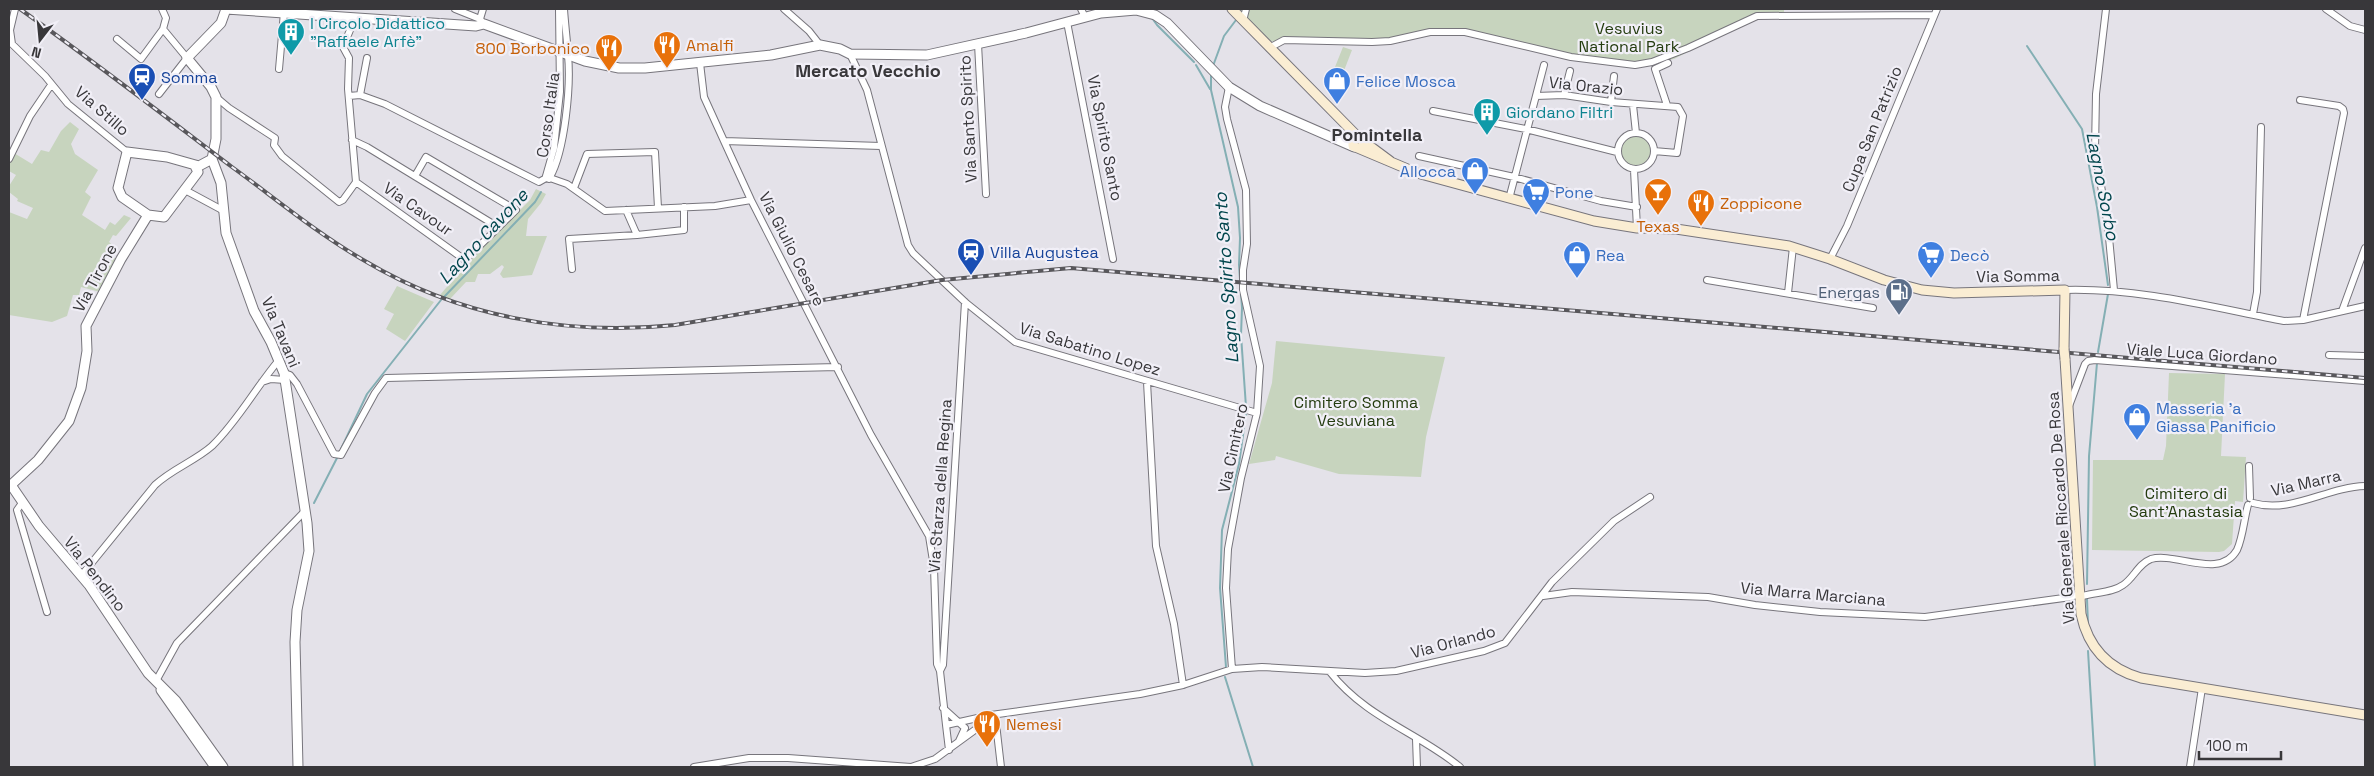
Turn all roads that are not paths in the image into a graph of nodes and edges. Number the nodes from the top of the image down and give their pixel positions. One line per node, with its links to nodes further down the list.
1 (15, 9): 38 (street, Via Stillo)
2 (162, 9): 22 (street)
3 (226, 9): 15 (street); 30 (street)
4 (455, 9): 19 (street)
5 (483, 9): 19 (street)
6 (559, 9): 28 (street)
7 (564, 9): 28 (street)
8 (784, 9): 26 (street)
9 (1136, 9): 16 (street); 39 (street)
10 (1232, 9): 20 (main road)
11 (1246, 9): 20 (street)
12 (1937, 9): 17 (street, Cupa San Patrizio)
13 (2106, 9): 92 (street)
14 (2326, 9): 23 (street)
15 (284, 12): 18 (street); 35 (street)
16 (1083, 13): 21 (street)
17 (1933, 15): 27 (street); 87 (street, Cupa San Patrizio)
18 (355, 18): 19 (street); 43 (street)
19 (482, 21): 28 (street)
20 (1243, 21): 27 (main road)
21 (1067, 22): 25 (street); 88 (street, Via Spirito Santo)
22 (162, 29): 24 (street); 30 (street)
23 (2365, 30)
24 (117, 39)
25 (978, 44): 29 (street); 73 (street, Via Santo Spirito)
26 (820, 45): 29 (street); 32 (street)
27 (1269, 48): 56 (main road)
28 (565, 54): 32 (street); 68 (street, Corso Italia)
29 (850, 54): 57 (street, Via Sabatino Lopez)
30 (187, 58): 40 (street); 45 (street)
31 (367, 58): 41 (street)
32 (700, 63): 55 (street, Via Giulio Cesare)
33 (1668, 63): 49 (street)
34 (1544, 65): 44 (street)
35 (280, 69)
36 (1570, 71): 42 (street)
37 (1614, 76): 47 (street)
38 (51, 85): 59 (street, Via Stillo); 62 (street)
39 (1229, 88): 56 (street); 109 (street, Via Cimitero)
40 (160, 94)
41 (360, 95): 43 (street); 68 (street)
42 (1564, 95): 44 (street, Via Orazio); 47 (street, Via Orazio)
43 (349, 96): 54 (street)
44 (1536, 96): 52 (street)
45 (216, 97): 63 (street); 70 (street)
46 (2300, 100): 99 (street)
47 (1611, 102): 48 (street, Via Orazio)
48 (1633, 105): 49 (street, Via Orazio); 53 (street, Via Orazio)
49 (1666, 105): 58 (street)
50 (1433, 111): 52 (street)
51 (2261, 127): 98 (street)
52 (1526, 129): 60 (street); 69 (street)
53 (1636, 133): 58 (street); 60 (street)
54 (352, 140): 67 (street); 70 (street)
55 (724, 141): 57 (street); 75 (street, Via Giulio Cesare)
56 (1356, 142): 74 (main road, Via Somma)
57 (881, 146): 94 (street, Via Sabatino Lopez)
58 (1654, 151): 66 (street)
59 (127, 152): 65 (street, Via Stillo); 81 (street)
60 (1617, 152): 66 (street)
61 (1419, 156): 69 (street)
62 (9, 159)
63 (212, 159): 64 (street, Via Tavani); 65 (street)
64 (216, 168): 65 (street); 80 (street, Via Tavani)
65 (196, 169): 72 (street)
66 (1634, 170): 77 (street)
67 (415, 176): 82 (street); 82 (street)
68 (548, 177): 71 (street)
69 (1514, 177): 74 (street); 77 (street)
70 (356, 182): 82 (street, Via Cavour)
71 (574, 188): 78 (street); 79 (street)
72 (185, 190): 80 (street); 81 (street)
73 (986, 194)
74 (1509, 198): 83 (main road, Via Somma)
75 (752, 200): 76 (street); 103 (street, Via Giulio Cesare)
76 (684, 207): 78 (street); 84 (street)
77 (1637, 207): 83 (street)
78 (658, 208): 79 (street)
79 (626, 210): 84 (street)
80 (224, 211): 102 (street, Via Tavani)
81 (148, 215): 111 (street, Via Tirone)
82 (498, 227)
83 (1637, 228): 85 (main road, Via Somma)
84 (637, 235): 89 (street)
85 (1793, 247): 87 (main road, Via Somma); 93 (street)
86 (2365, 248): 97 (street)
87 (1830, 258): 91 (main road, Via Somma)
88 (1113, 259)
89 (572, 270)
90 (1707, 280): 93 (street)
91 (2065, 290): 92 (street, Via Somma); 108 (main road, Via Generale Riccardo De Rosa, bridge)
92 (2114, 290): 98 (street, Via Somma)
93 (1788, 293): 96 (street)
94 (964, 302): 107 (street, Via Sabatino Lopez); 123 (street, Via Starza della Regina)
95 (2365, 306): 97 (street, Via Somma)
96 (1874, 308)
97 (2342, 311): 99 (street, Via Somma)
98 (2253, 314): 99 (street, Via Somma)
99 (2303, 320)
100 (2329, 354): 101 (street)
101 (2365, 356)
102 (279, 360): 104 (street, Via Tavani); 106 (street)
103 (838, 367): 104 (street); 123 (street, Via Starza della Regina)
104 (284, 377): 106 (street); 116 (street, Via Tavani)
105 (2365, 381): 108 (street, Viale Luca Giordano)
106 (262, 382): 117 (street)
107 (1147, 382): 109 (street, Via Sabatino Lopez); 126 (street)
108 (2068, 407): 119 (main road, Via Generale Riccardo De Rosa)
109 (1257, 413): 122 (street, Via Cimitero)
110 (2249, 466): 114 (street)
111 (10, 485): 115 (street, Via Pendino)
112 (2365, 486): 114 (street, Via Marra)
113 (1650, 497): 120 (street, Via Orlando)
114 (2250, 502): 118 (street)
115 (22, 503): 117 (street, Via Pendino); 121 (street)
116 (304, 512): 125 (street); 138 (street, Via Tavani)
117 (81, 576): 125 (street, Via Pendino)
118 (2097, 592): 119 (street); 119 (street)
119 (2079, 593): 120 (street, Via Marra Marciana); 127 (main road, Via Generale Riccardo De Rosa)
120 (1543, 596): 124 (street, Via Orlando)
121 (46, 612)
122 (1232, 669): 124 (street, Via Orlando); 126 (street)
123 (940, 671): 128 (street, Via Starza della Regina)
124 (1330, 672): 133 (street)
125 (156, 681): 136 (street, Via Pendino); 137 (street, Via Pendino)
126 (1183, 685): 130 (street)
127 (2202, 688): 129 (main road, Via Generale Riccardo De Rosa); 143 (street)
128 (943, 708): 131 (street); 132 (street, Via Starza della Regina)
129 (2365, 715)
130 (995, 716): 131 (street); 134 (street); 140 (street)
131 (958, 721): 132 (street); 134 (street)
132 (946, 725): 135 (street, Via Starza della Regina)
133 (1416, 739): 141 (street); 142 (street)
134 (958, 742): 135 (street)
135 (949, 750): 139 (street)
136 (215, 767)
137 (223, 767)
138 (298, 767)
139 (694, 767)
140 (1001, 767)
141 (1417, 767)
142 (1460, 767)
143 (2190, 767)

